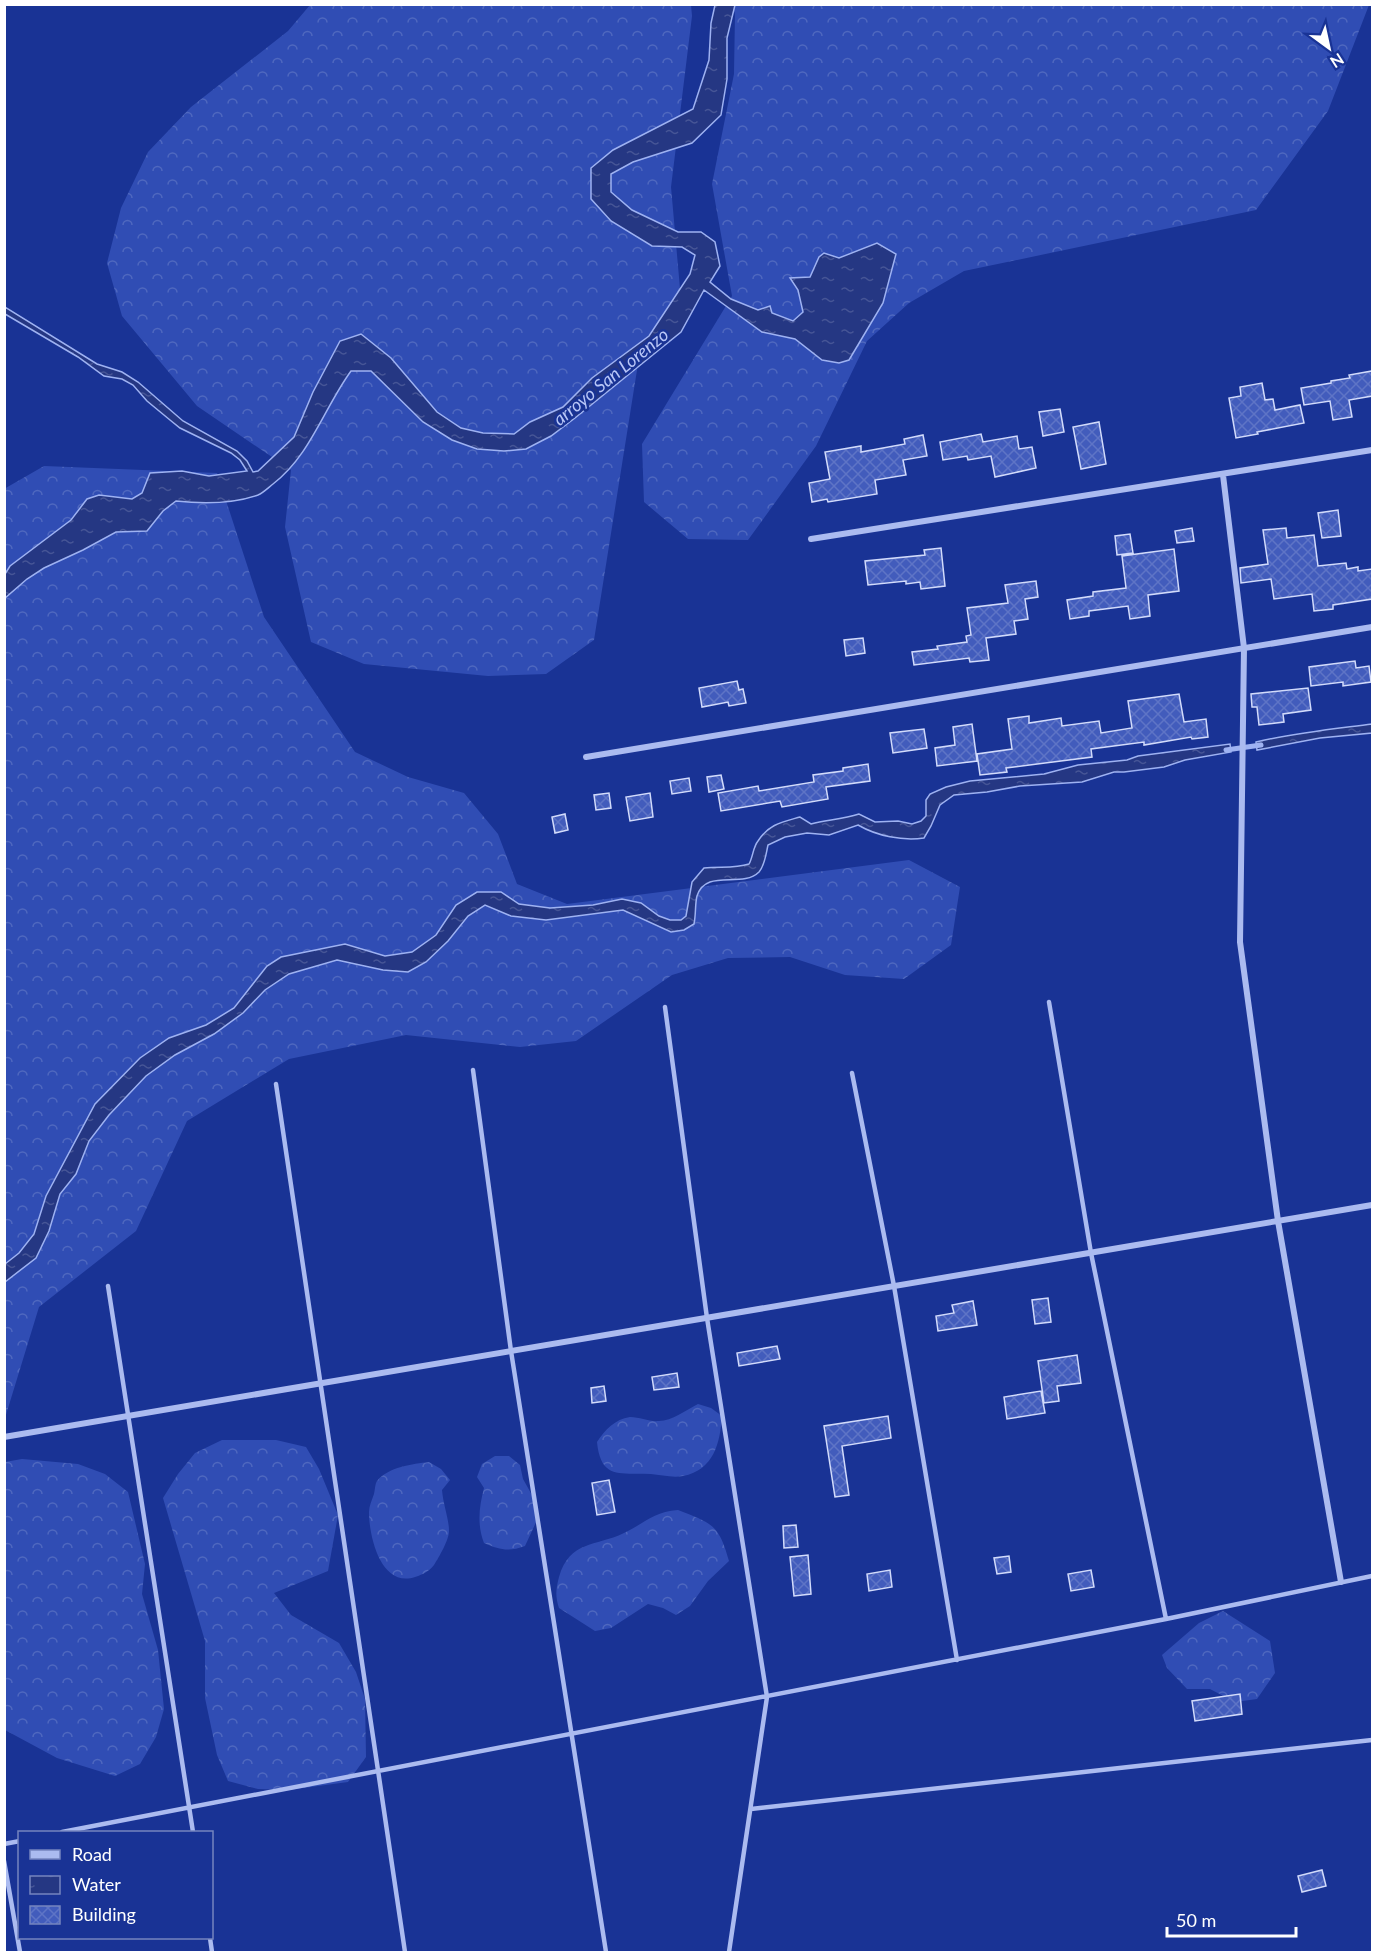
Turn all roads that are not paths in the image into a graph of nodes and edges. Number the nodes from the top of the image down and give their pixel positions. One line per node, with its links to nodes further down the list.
1 (1372, 450): 2 (street)
2 (1223, 475): 3 (street); 5 (street)
3 (811, 538)
4 (1372, 627): 5 (street)
5 (1244, 648): 6 (street); 13 (street)
6 (586, 757)
7 (1049, 1002): 14 (lane)
8 (665, 1007): 17 (lane)
9 (473, 1070): 18 (lane)
10 (852, 1073): 16 (lane)
11 (276, 1084): 19 (lane)
12 (1372, 1205): 13 (street)
13 (1278, 1221): 14 (street); 23 (street)
14 (1091, 1253): 16 (street); 24 (lane)
15 (108, 1286): 20 (lane)
16 (894, 1286): 17 (street); 25 (lane)
17 (707, 1318): 18 (street); 26 (lane)
18 (511, 1351): 19 (street); 27 (lane)
19 (319, 1383): 20 (street); 29 (lane)
20 (128, 1416): 21 (street); 30 (lane)
21 (4, 1437)
22 (1372, 1576): 23 (lane)
23 (1341, 1582): 24 (lane)
24 (1166, 1619): 25 (lane)
25 (957, 1660): 26 (lane)
26 (767, 1697): 27 (lane); 31 (lane)
27 (572, 1735): 29 (lane); 37 (lane)
28 (1372, 1740): 31 (lane)
29 (377, 1773): 30 (lane); 36 (lane)
30 (189, 1807): 32 (lane); 33 (lane)
31 (751, 1809): 38 (lane)
32 (72, 1831)
33 (193, 1831)
34 (4, 1861): 35 (lane)
35 (20, 1953)
36 (405, 1953)
37 (606, 1953)
38 (729, 1953)

